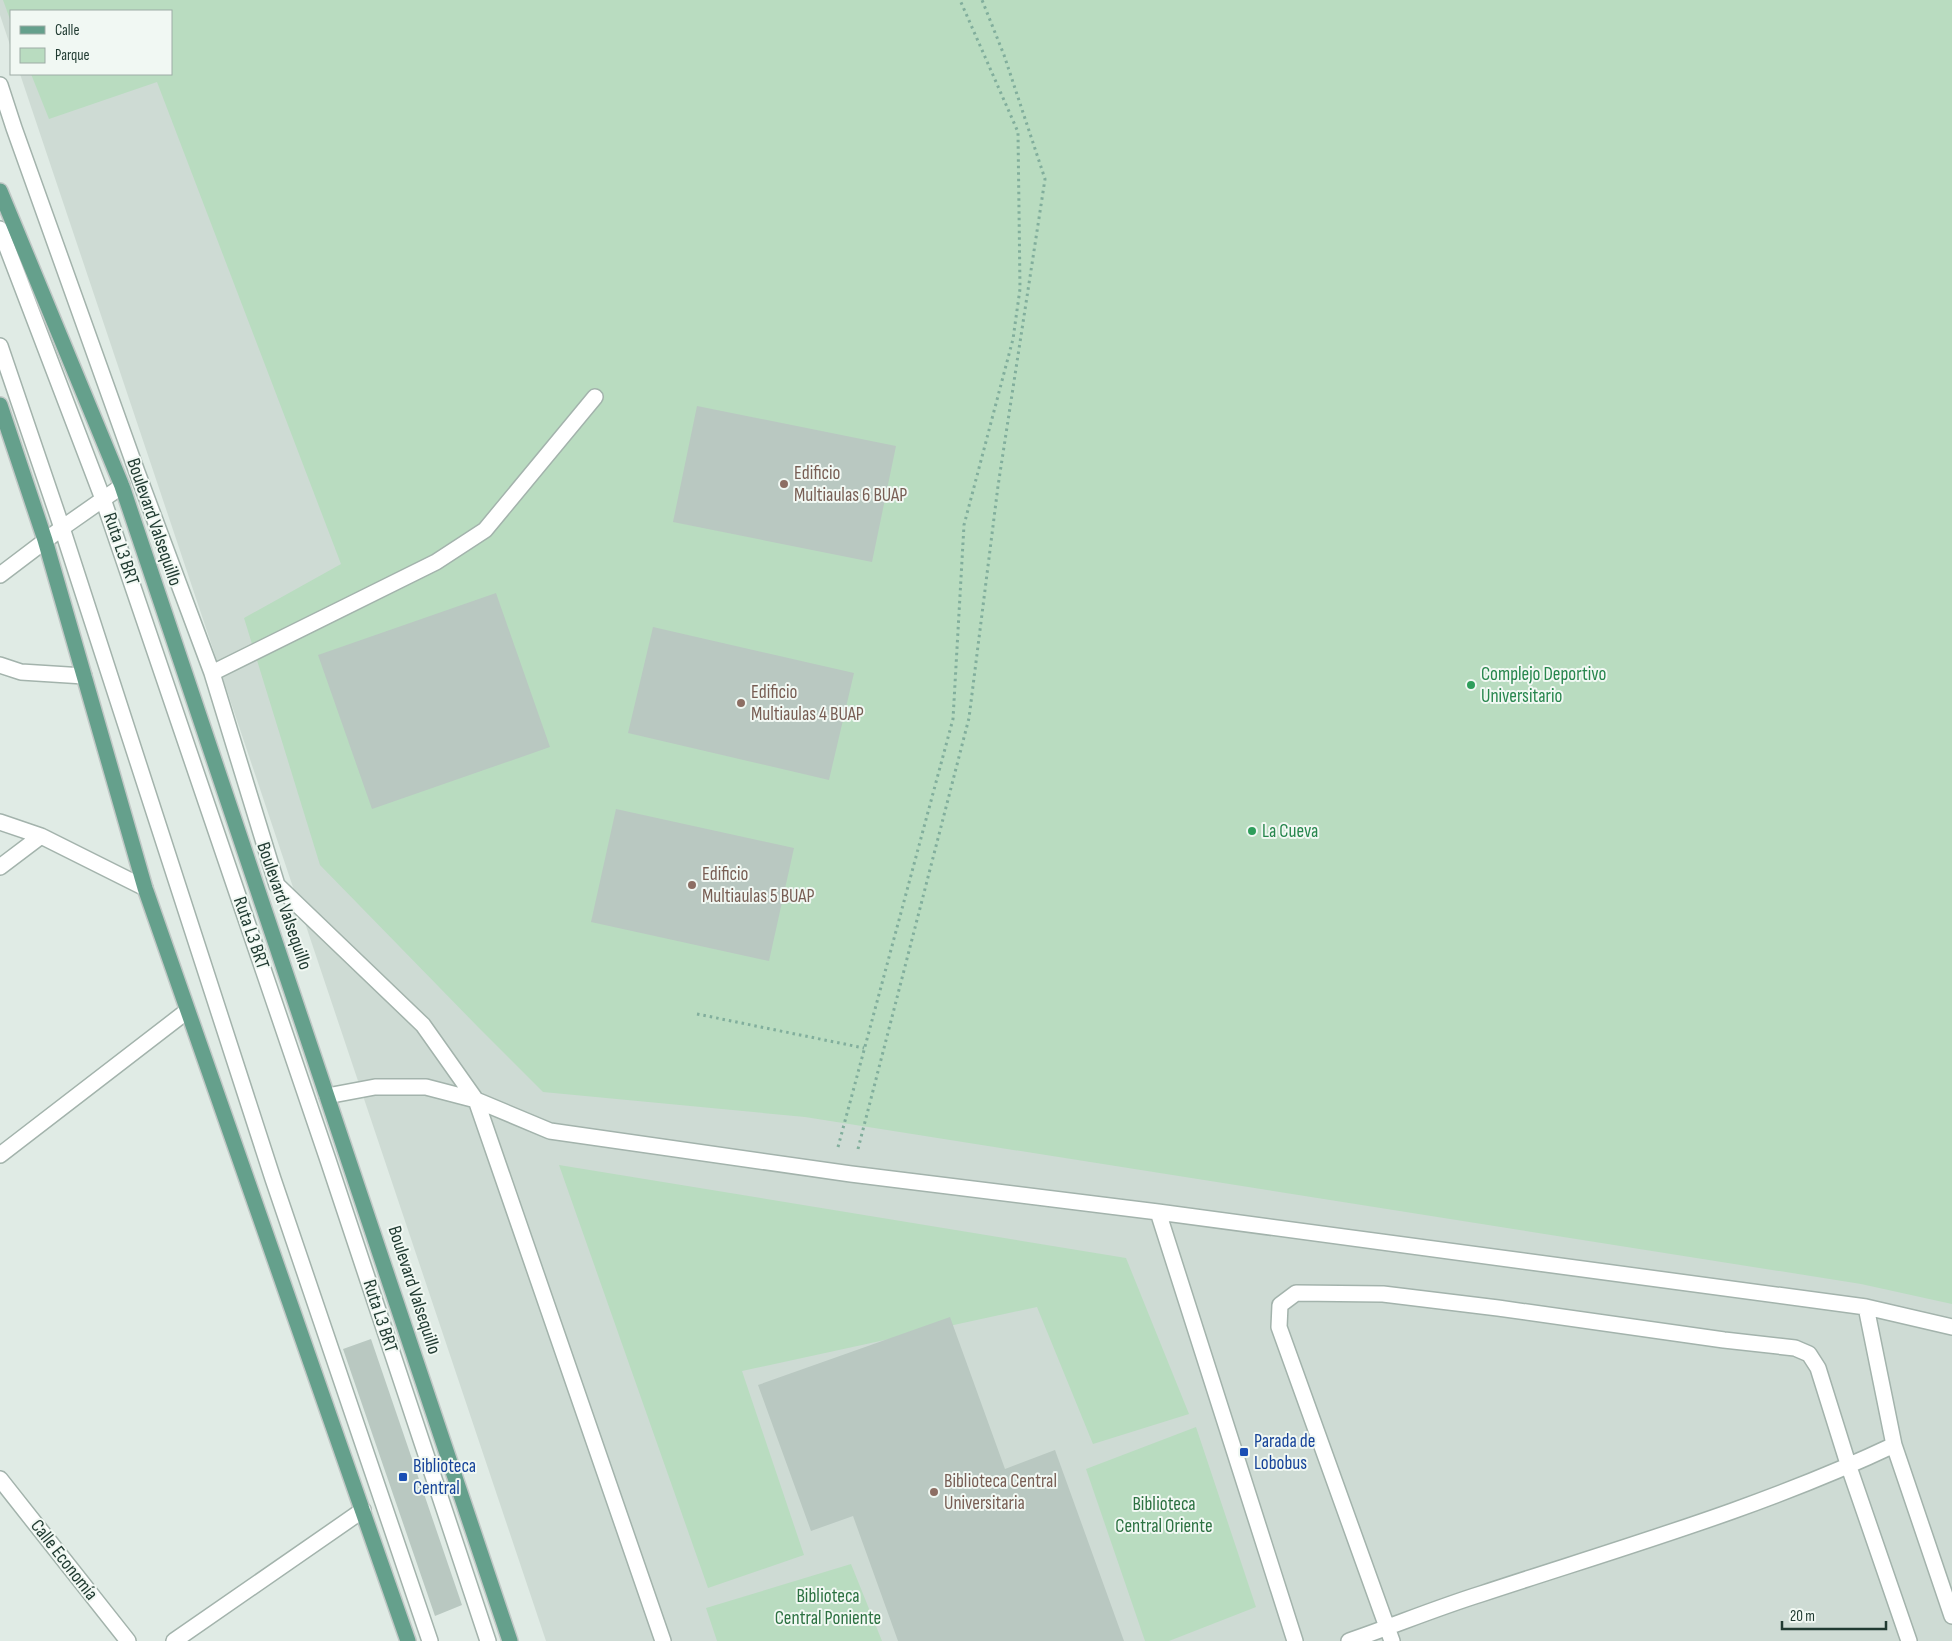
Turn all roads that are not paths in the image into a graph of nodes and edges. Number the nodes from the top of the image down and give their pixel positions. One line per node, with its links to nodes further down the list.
1 (0, 85): 13 (street)
2 (0, 191): 7 (main road, Boulevard Valsequillo)
3 (0, 229): 8 (street, Ruta L3 BRT)
4 (0, 346): 9 (street)
5 (595, 397): 13 (street)
6 (0, 405): 10 (main road)
7 (122, 486): 8 (street); 20 (main road, Boulevard Valsequillo)
8 (103, 499): 9 (street); 36 (street, Ruta L3 BRT)
9 (62, 528): 10 (street); 35 (street)
10 (45, 540): 11 (street); 14 (main road)
11 (0, 575)
12 (0, 665): 14 (street)
13 (212, 673): 21 (street)
14 (84, 676): 18 (main road)
15 (0, 822): 16 (street)
16 (41, 836): 17 (street); 18 (street)
17 (0, 867)
18 (145, 888): 19 (main road)
19 (187, 1011): 22 (street); 29 (main road)
20 (327, 1096): 21 (street); 37 (main road, Boulevard Valsequillo)
21 (476, 1100): 23 (street); 38 (street)
22 (0, 1154)
23 (1158, 1212): 24 (street); 39 (street)
24 (1866, 1307): 25 (street); 26 (street)
25 (1952, 1327)
26 (1894, 1445): 27 (street); 30 (street)
27 (1849, 1467): 31 (street); 31 (street); 41 (street)
28 (0, 1479): 32 (street, Calle Economía)
29 (363, 1510): 33 (street); 34 (main road)
30 (1952, 1616)
31 (1390, 1634): 40 (street)
32 (128, 1641)
33 (174, 1641)
34 (408, 1641)
35 (430, 1641)
36 (488, 1641)
37 (510, 1641)
38 (663, 1641)
39 (1295, 1641)
40 (1349, 1641)
41 (1909, 1641)

